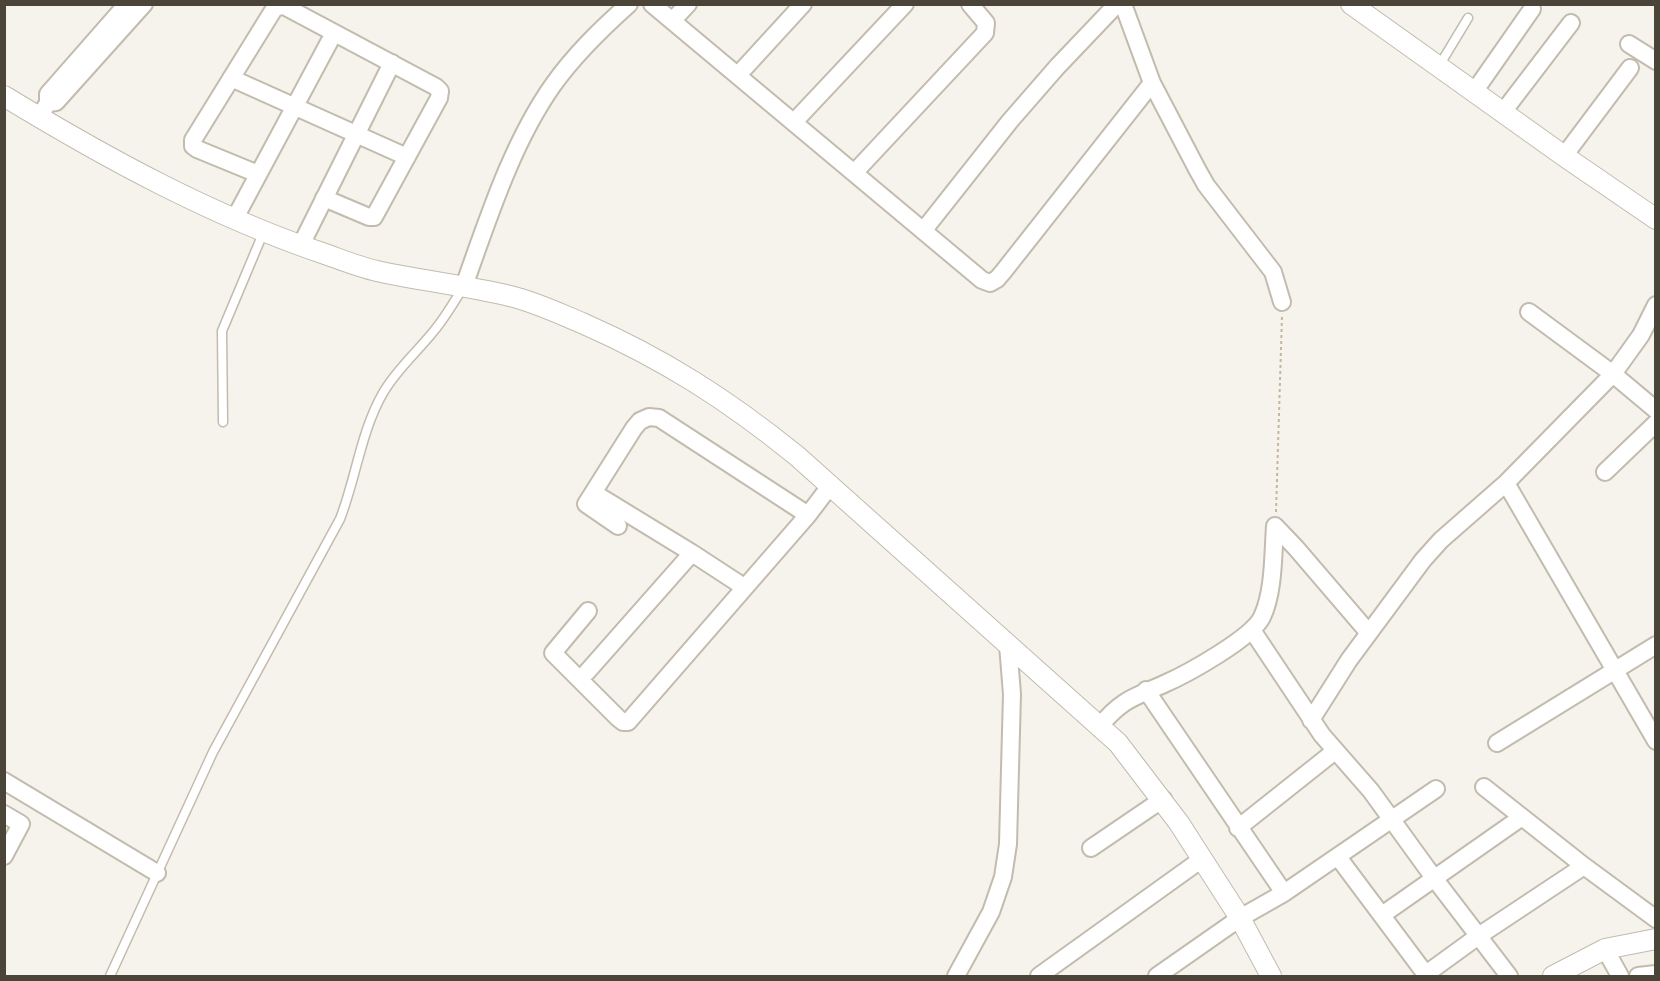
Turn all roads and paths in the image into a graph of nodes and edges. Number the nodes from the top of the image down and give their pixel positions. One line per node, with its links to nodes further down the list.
1 (127, 4): 28 (street)
2 (144, 4): 28 (street)
3 (629, 4): 42 (street)
4 (652, 4): 14 (street)
5 (688, 4): 14 (street)
6 (803, 4): 22 (street)
7 (905, 4): 30 (street)
8 (970, 4): 34 (street)
9 (1117, 4): 40 (street)
10 (1123, 4): 24 (street)
11 (1360, 7): 20 (street)
12 (1532, 9): 25 (street)
13 (1468, 18): 20 (lane)
14 (673, 20): 22 (street)
15 (1571, 23): 29 (street)
16 (334, 33): 19 (street); 23 (street); 27 (street)
17 (1629, 44): 18 (street)
18 (1656, 61)
19 (392, 63): 31 (street); 33 (street)
20 (1438, 66): 25 (street)
21 (1630, 68): 32 (street)
22 (738, 75): 30 (street)
23 (231, 78): 27 (street); 35 (street)
24 (1152, 83): 40 (street); 43 (street)
25 (1474, 92): 29 (street)
26 (4, 96): 28 (street)
27 (295, 105): 31 (street); 35 (street)
28 (43, 110): 37 (street)
29 (1503, 112): 32 (street)
30 (794, 122): 34 (street)
31 (356, 134): 33 (street); 36 (street)
32 (1564, 156): 38 (street)
33 (407, 158): 36 (street)
34 (854, 173): 40 (street)
35 (258, 174): 37 (street)
36 (324, 198): 41 (street)
37 (235, 218): 39 (street)
38 (1656, 219)
39 (264, 230): 41 (street); 48 (lane)
40 (924, 231)
41 (301, 245): 42 (street)
42 (464, 286): 52 (street); 86 (lane)
43 (1282, 302): 56 (path)
44 (1656, 305): 46 (street)
45 (1529, 312): 46 (street)
46 (1613, 374): 47 (street); 51 (street)
47 (1656, 410)
48 (223, 422)
49 (1656, 423): 50 (street)
50 (1605, 472)
51 (1506, 483): 61 (street); 64 (street)
52 (830, 486): 54 (street); 62 (street)
53 (594, 493): 54 (street); 55 (street); 57 (street)
54 (808, 515): 58 (street)
55 (618, 526)
56 (1275, 526): 60 (street); 61 (street)
57 (692, 554): 58 (street); 65 (street)
58 (744, 587): 59 (street)
59 (588, 611)
60 (1252, 630): 66 (street); 67 (street)
61 (1368, 632): 67 (street)
62 (1008, 645): 69 (street); 98 (street)
63 (1656, 645): 64 (street)
64 (1616, 670): 68 (street); 71 (street)
65 (587, 672)
66 (1146, 690): 69 (street); 80 (street)
67 (1311, 720): 72 (street)
68 (1651, 721): 70 (street)
69 (1098, 723): 76 (street)
70 (1656, 741)
71 (1497, 743)
72 (1335, 751): 79 (street); 80 (street)
73 (4, 781): 86 (street)
74 (1484, 787): 78 (street)
75 (1436, 789): 79 (street)
76 (1163, 799): 81 (street); 84 (street)
77 (4, 814): 82 (street)
78 (1522, 817): 85 (street); 87 (street)
79 (1392, 820): 83 (street); 87 (street)
80 (1238, 828): 88 (street)
81 (1091, 848)
82 (4, 856)
83 (1338, 857): 88 (street); 89 (street)
84 (1203, 859): 90 (street); 99 (street)
85 (1584, 866): 91 (street); 92 (street)
86 (157, 873): 97 (lane)
87 (1434, 879): 89 (street); 92 (street)
88 (1284, 893): 90 (street)
89 (1382, 915): 96 (street)
90 (1240, 918): 100 (street); 101 (street)
91 (1656, 919)
92 (1477, 937): 96 (street); 102 (street)
93 (1656, 939): 94 (street)
94 (1605, 949): 103 (street); 104 (street)
95 (1656, 974): 105 (street)
96 (1427, 975)
97 (110, 976)
98 (956, 976)
99 (1039, 976)
100 (1156, 976)
101 (1270, 976)
102 (1509, 976)
103 (1553, 976)
104 (1620, 976)
105 (1638, 976)

